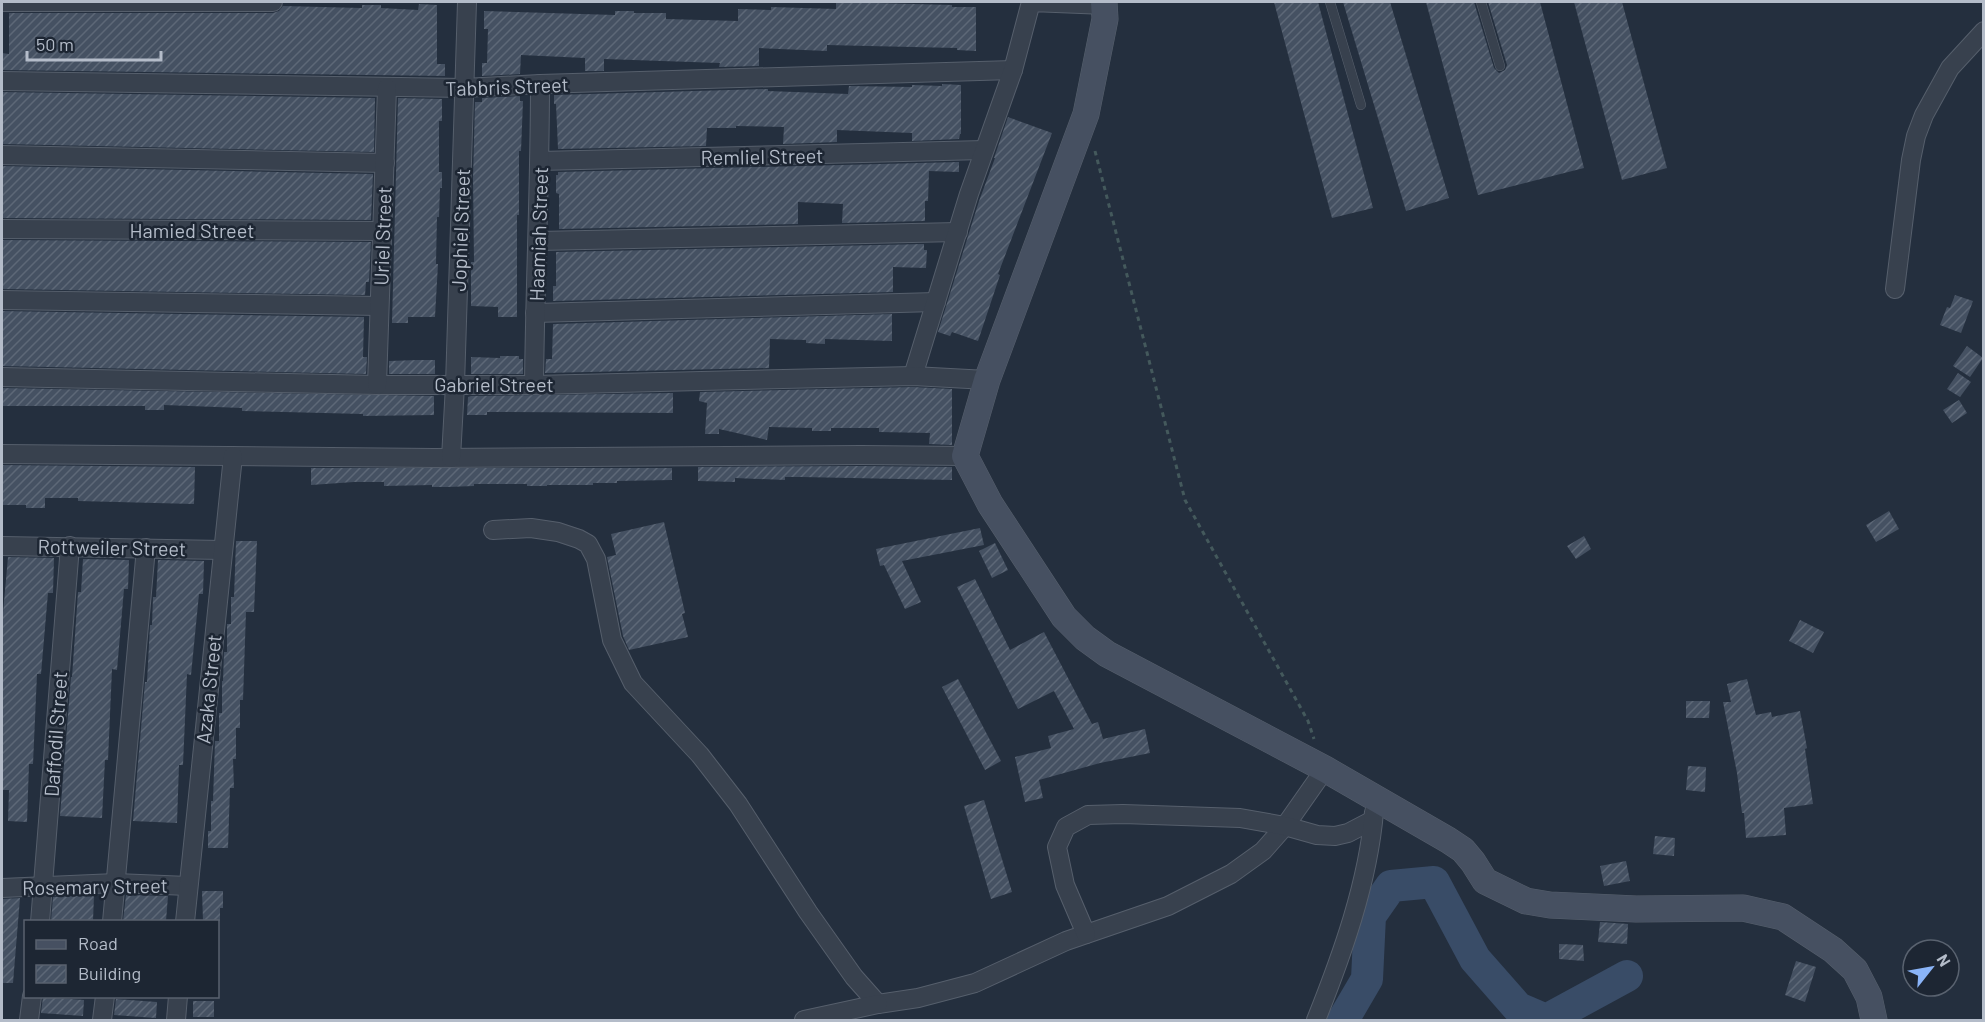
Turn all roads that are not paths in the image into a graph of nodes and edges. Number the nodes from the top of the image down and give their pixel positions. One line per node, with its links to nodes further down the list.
1 (2, 2): 2 (street)
2 (273, 2)
3 (468, 2): 13 (street, Jophiel Street)
4 (1330, 2): 14 (lane)
5 (1481, 2): 8 (lane)
6 (1105, 3): 9 (street); 30 (street)
7 (1983, 31): 23 (street)
8 (1500, 66)
9 (1013, 70): 11 (street, Tabbris Street); 15 (street)
10 (2, 81): 12 (street, Tabbris Street)
11 (540, 84): 13 (street, Tabbris Street); 17 (street, Haamiah Street)
12 (387, 88): 13 (street, Tabbris Street); 18 (street, Uriel Street)
13 (464, 88): 32 (street, Jophiel Street)
14 (1361, 105)
15 (984, 150): 17 (street, Remliel Street); 21 (street)
16 (2, 155): 18 (street)
17 (540, 161): 22 (street, Haamiah Street)
18 (385, 163): 20 (street, Uriel Street)
19 (2, 229): 20 (street, Hamied Street)
20 (382, 231): 26 (street, Uriel Street)
21 (958, 232): 22 (street); 25 (street)
22 (538, 241): 27 (street, Haamiah Street)
23 (1895, 289)
24 (2, 300): 26 (street)
25 (936, 302): 27 (street); 28 (street)
26 (379, 306): 31 (street, Uriel Street)
27 (535, 313): 33 (street, Haamiah Street)
28 (913, 376): 30 (street, Gabriel Street); 33 (street, Gabriel Street)
29 (2, 377): 31 (street, Gabriel Street)
30 (987, 380): 36 (street)
31 (377, 385): 32 (street, Gabriel Street)
32 (455, 385): 33 (street, Gabriel Street); 37 (street, Jophiel Street)
33 (534, 385)
34 (2, 454): 35 (street)
35 (232, 456): 37 (street); 42 (street, Azaka Street)
36 (964, 456): 37 (street); 43 (street)
37 (451, 458)
38 (493, 530): 57 (street)
39 (2, 546): 40 (street, Rottweiler Street)
40 (70, 546): 41 (street, Rottweiler Street); 48 (street, Daffodil Street)
41 (146, 548): 42 (street, Rottweiler Street); 46 (street)
42 (222, 550): 47 (street, Azaka Street)
43 (1325, 769): 44 (street); 45 (street)
44 (1374, 809): 45 (street); 62 (street); 63 (street)
45 (1285, 826): 53 (street); 53 (street)
46 (116, 883): 47 (street, Rosemary Street); 48 (street, Rosemary Street); 51 (street)
47 (188, 885): 52 (street, Azaka Street)
48 (44, 887): 49 (street, Rosemary Street); 50 (street, Daffodil Street)
49 (2, 888)
50 (40, 920)
51 (112, 920)
52 (185, 920)
53 (1086, 934): 57 (street)
54 (32, 998): 58 (street)
55 (105, 998): 59 (street)
56 (178, 998): 60 (street)
57 (878, 1004): 61 (street)
58 (29, 1020)
59 (102, 1020)
60 (176, 1020)
61 (804, 1020)
62 (1316, 1020)
63 (1874, 1020)

